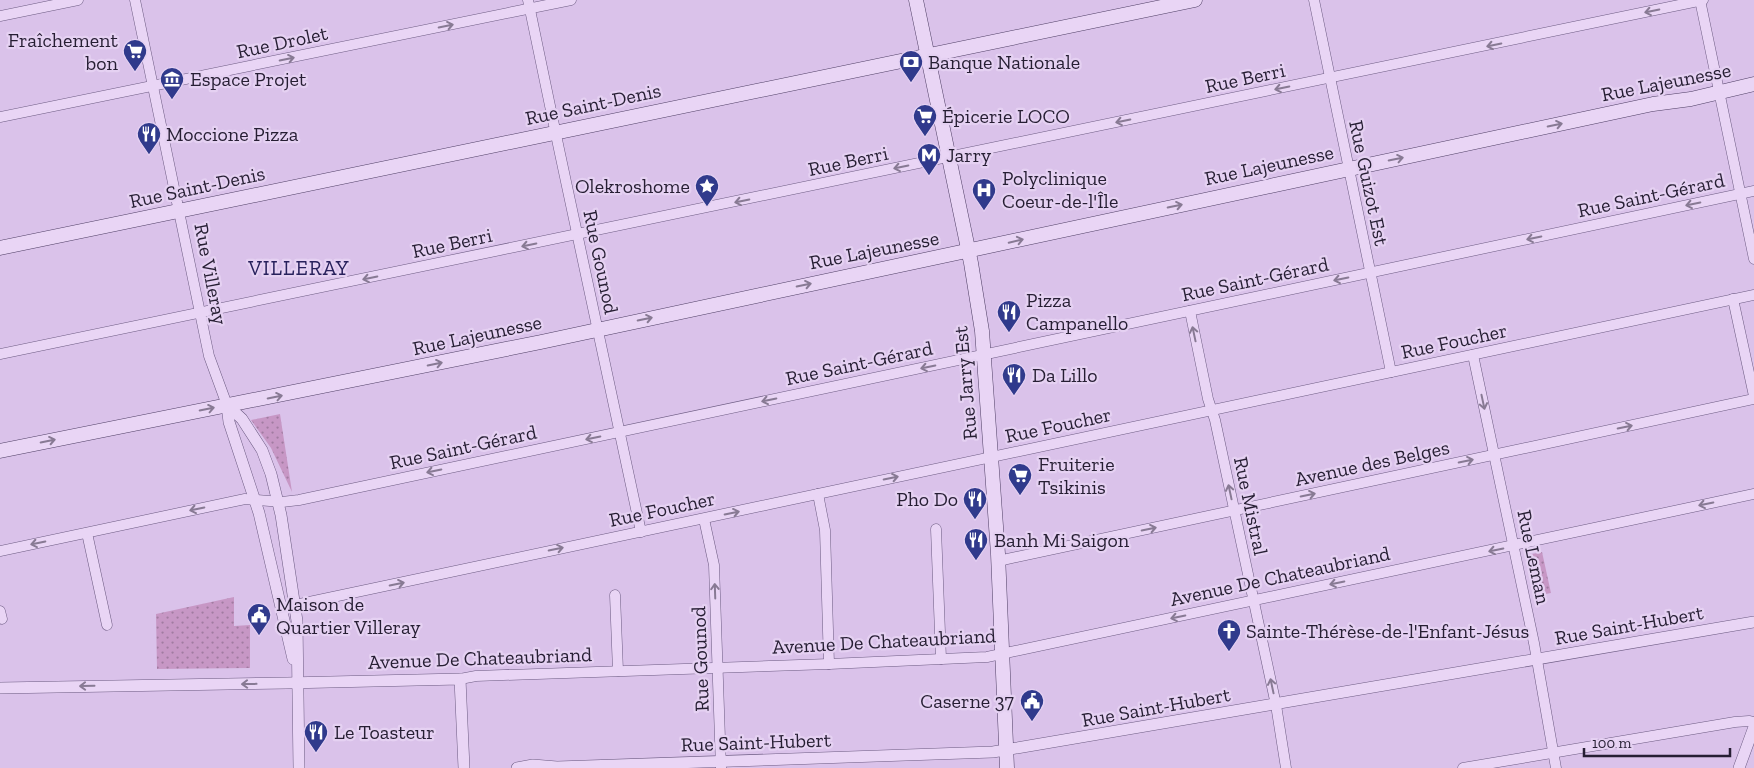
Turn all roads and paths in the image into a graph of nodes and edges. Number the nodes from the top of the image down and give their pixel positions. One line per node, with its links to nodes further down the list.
1 (78, 0): 9 (street)
2 (136, 0): 13 (street, Rue Villeray)
3 (571, 0): 8 (street, Rue Drolet)
4 (916, 0): 10 (main road, Rue Jarry Est)
5 (1195, 0): 10 (main road, Rue Saint-Denis)
6 (1314, 0): 11 (street, Rue Guizot Est)
7 (1701, 0): 11 (street, Rue Berri, one-way to 11); 14 (street)
8 (529, 4): 13 (street, Rue Drolet, one-way to 8); 16 (street, Rue Gounod)
9 (0, 16)
10 (928, 55): 16 (main road, Rue Saint-Denis); 17 (main road, Rue Jarry Est)
11 (1330, 78): 17 (street, Rue Berri, one-way to 17); 18 (street, Rue Guizot Est)
12 (1754, 84): 14 (main road, Rue Lajeunesse)
13 (153, 86): 15 (street, Rue Drolet); 21 (street, Rue Villeray)
14 (1720, 93): 18 (main road, Rue Lajeunesse, one-way to 14); 20 (street)
15 (0, 117)
16 (555, 132): 21 (main road, Rue Saint-Denis); 22 (street, Rue Gounod)
17 (949, 158): 22 (street, Rue Berri, one-way to 22); 24 (main road, Rue Jarry Est)
18 (1348, 168): 24 (main road, Rue Lajeunesse, one-way to 18); 26 (street, Rue Guizot Est)
19 (1754, 191): 20 (street, Rue Saint-Gérard)
20 (1741, 194): 25 (street); 26 (street, Rue Saint-Gérard, one-way to 26)
21 (179, 211): 23 (main road, Rue Saint-Denis); 30 (street, Rue Villeray)
22 (577, 235): 30 (street, Rue Berri, one-way to 30); 31 (street, Rue Gounod)
23 (0, 248)
24 (968, 252): 31 (main road, Rue Lajeunesse, one-way to 24); 33 (main road, Rue Jarry Est)
25 (1754, 259)
26 (1370, 272): 29 (street, Rue Saint-Gérard, one-way to 29); 35 (street, Rue Guizot Est)
27 (1754, 295): 28 (street, Rue Foucher)
28 (1734, 300): 34 (street, Rue Foucher); 36 (street)
29 (1190, 311): 33 (street, Rue Saint-Gérard); 38 (street, Rue Mistral, one-way to 29)
30 (200, 313): 32 (street, Rue Berri); 37 (street, Rue Villeray)
31 (597, 329): 37 (main road, Rue Lajeunesse, one-way to 31); 39 (street, Rue Gounod)
32 (0, 354)
33 (984, 355): 39 (street, Rue Saint-Gérard, one-way to 39); 42 (main road, Rue Jarry Est)
34 (1473, 355): 35 (street, Rue Foucher); 41 (street, Rue Leman, one-way to 41)
35 (1391, 372): 38 (street, Rue Foucher)
36 (1754, 398): 41 (street, Avenue des Belges, one-way to 36)
37 (227, 405): 40 (main road, Rue Lajeunesse, one-way to 37); 45 (street, Rue Villeray); 46 (street, Rue Villeray)
38 (1212, 411): 42 (street, Rue Foucher); 47 (street, Rue Mistral, one-way to 38)
39 (620, 432): 46 (street, Rue Saint-Gérard, one-way to 46); 50 (street, Rue Gounod)
40 (0, 451)
41 (1495, 455): 47 (street, Avenue des Belges, one-way to 41); 52 (street, Rue Leman)
42 (991, 457): 43 (street, Rue Foucher, one-way to 42); 54 (main road, Rue Jarry Est)
43 (818, 494): 48 (street, Rue Foucher, one-way to 43); 64 (street)
44 (1754, 494): 52 (street, Avenue De Chateaubriand, one-way to 52)
45 (255, 499): 46 (street, Rue Saint-Gérard); 51 (street, Rue Saint-Gérard, one-way to 51); 58 (street, Rue Villeray)
46 (278, 501): 57 (street, Rue Villeray)
47 (1234, 511): 54 (street, Avenue des Belges, one-way to 47); 56 (street, Rue Mistral)
48 (704, 519): 50 (street, Rue Foucher); 65 (street, Rue Gounod, one-way to 48)
49 (936, 529): 62 (street)
50 (642, 532): 57 (street, Rue Foucher, one-way to 50)
51 (87, 533): 53 (street, Rue Saint-Gérard, one-way to 53); 59 (street)
52 (1514, 546): 56 (street, Avenue De Chateaubriand, one-way to 56); 63 (street, Rue Leman)
53 (0, 551)
54 (998, 561): 61 (main road, Rue Jarry Est)
55 (615, 596): 66 (street)
56 (1253, 601): 61 (street, Avenue De Chateaubriand, one-way to 61); 70 (street, Rue Mistral, one-way to 56)
57 (295, 605): 58 (street, Rue Foucher); 68 (street, Rue Villeray)
58 (281, 608): 68 (street, Rue Villeray)
59 (107, 625)
60 (1751, 626): 63 (street, Rue Saint-Hubert)
61 (1002, 654): 62 (street, Avenue De Chateaubriand); 73 (main road, Rue Jarry Est)
62 (941, 659): 64 (street, Avenue De Chateaubriand)
63 (1537, 659): 70 (street, Rue Saint-Hubert); 74 (street, Rue Leman)
64 (829, 664): 65 (street, Avenue De Chateaubriand)
65 (717, 667): 66 (street, Avenue De Chateaubriand); 76 (street, Rue Gounod)
66 (618, 671): 67 (street, Avenue De Chateaubriand)
67 (460, 678): 68 (street, Avenue De Chateaubriand); 75 (street)
68 (298, 683): 69 (street, Avenue De Chateaubriand, one-way to 69); 78 (street, Rue Villeray)
69 (0, 688)
70 (1276, 705): 73 (street, Rue Saint-Hubert); 82 (street, Rue Mistral)
71 (1754, 722): 74 (street)
72 (1754, 727): 85 (street)
73 (1006, 751): 76 (street, Rue Saint-Hubert); 81 (main road, Rue Jarry Est)
74 (1554, 752): 83 (street); 84 (street, Rue Leman)
75 (464, 762): 79 (street)
76 (721, 765): 77 (street, Rue Saint-Hubert)
77 (555, 767): 80 (street, Rue Saint-Hubert)
78 (299, 768)
79 (474, 768)
80 (517, 768)
81 (1007, 768)
82 (1286, 768)
83 (1463, 768)
84 (1556, 768)
85 (1739, 768)

